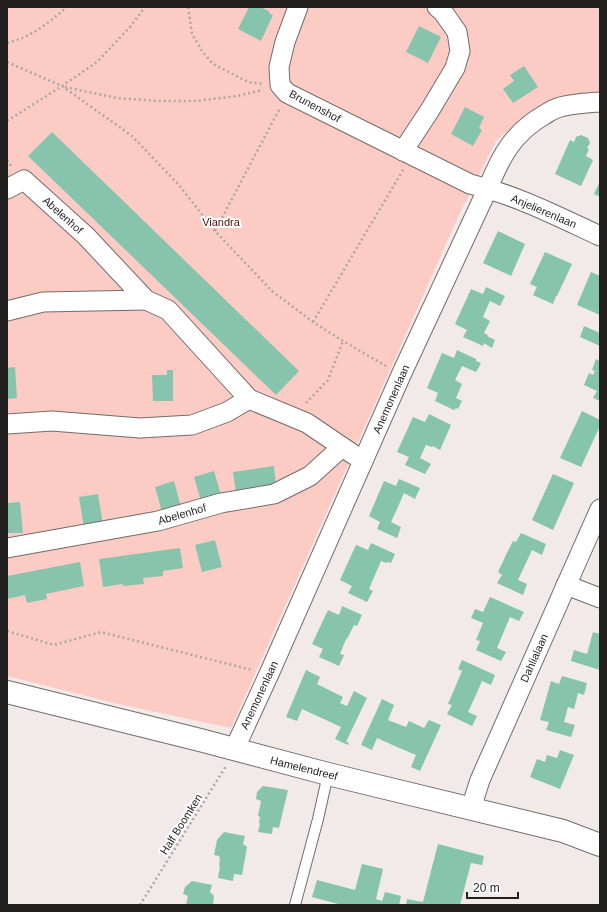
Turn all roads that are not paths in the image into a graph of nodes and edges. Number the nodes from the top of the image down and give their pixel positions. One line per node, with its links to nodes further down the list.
1 (298, 7): 4 (street, Brunenshof)
2 (437, 7): 4 (street)
3 (600, 102): 5 (street, Anemonenlaan)
4 (407, 153): 5 (street, Brunenshof)
5 (488, 188): 7 (street, Anjelierenlaan); 13 (street, Anemonenlaan)
6 (7, 189): 8 (street, Abelenhof)
7 (600, 236)
8 (146, 300): 9 (street, Abelenhof); 10 (street, Abelenhof)
9 (7, 312)
10 (249, 399): 11 (street); 12 (street, Abelenhof)
11 (7, 424)
12 (342, 447): 13 (street, Abelenhof); 15 (street, Abelenhof)
13 (364, 461): 19 (street, Anemonenlaan)
14 (600, 509): 16 (street, Dahlialaan)
15 (7, 548)
16 (566, 585): 17 (street); 21 (street, Dahlialaan)
17 (600, 598)
18 (7, 692): 19 (street, Hamelendreef)
19 (234, 750): 20 (street, Hamelendreef)
20 (328, 774): 21 (street, Hamelendreef); 23 (lane)
21 (471, 808): 22 (street, Hamelendreef)
22 (600, 845)
23 (295, 905)

